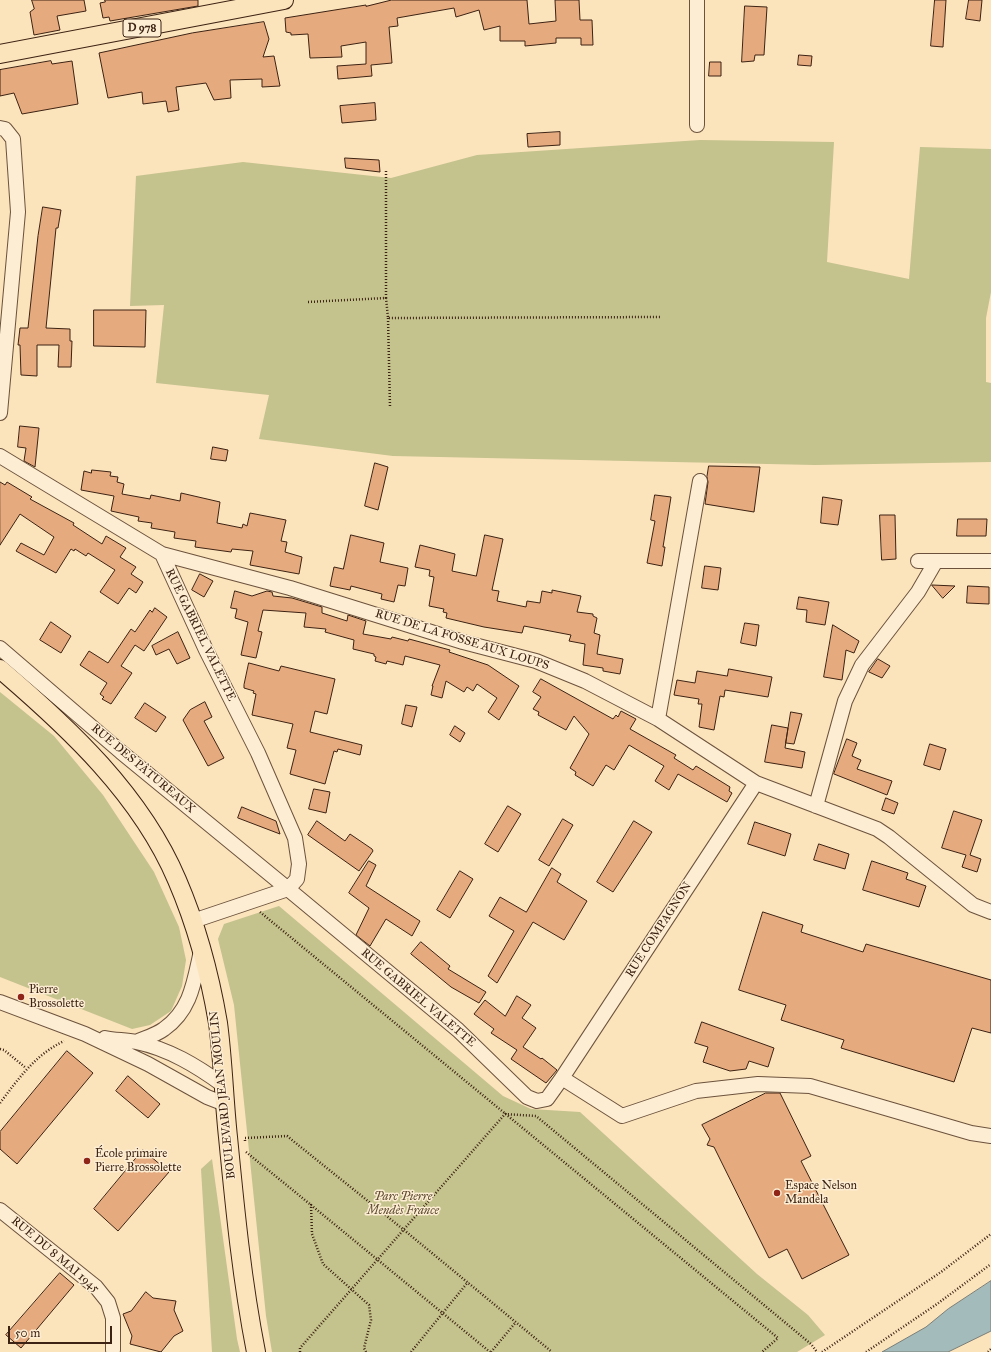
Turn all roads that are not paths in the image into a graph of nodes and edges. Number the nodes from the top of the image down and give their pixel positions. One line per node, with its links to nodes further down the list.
1 (697, 0): 5 (street)
2 (278, 1): 3 (main road, D 978)
3 (241, 4): 4 (main road, D 978)
4 (0, 54)
5 (697, 126)
6 (0, 128): 7 (street)
7 (0, 413)
8 (0, 456): 10 (street, RUE GABRIEL VALETTE)
9 (700, 481): 16 (street)
10 (162, 554): 16 (street, RUE DE LA FOSSE AUX LOUPS); 19 (street, RUE GABRIEL VALETTE)
11 (918, 561): 12 (street)
12 (936, 561): 13 (street); 18 (street)
13 (991, 561)
14 (0, 648): 19 (street, RUE DES PÂTUREAUX)
15 (0, 669): 21 (main road, BOULEVARD JEAN MOULIN)
16 (658, 720): 17 (street, RUE DE LA FOSSE AUX LOUPS)
17 (756, 783): 18 (street, RUE DE LA FOSSE AUX LOUPS); 26 (street, RUE COMPAGNON)
18 (816, 806): 20 (street, RUE DE LA FOSSE AUX LOUPS)
19 (288, 889): 21 (street); 26 (street, RUE GABRIEL VALETTE)
20 (991, 912)
21 (193, 921): 22 (main road, BOULEVARD JEAN MOULIN)
22 (201, 951): 25 (street); 27 (main road, BOULEVARD JEAN MOULIN)
23 (0, 1002): 24 (street)
24 (85, 1034): 25 (street); 28 (street)
25 (136, 1042): 27 (street)
26 (562, 1078): 29 (street)
27 (223, 1085): 28 (main road, BOULEVARD JEAN MOULIN)
28 (225, 1104): 32 (main road, BOULEVARD JEAN MOULIN)
29 (991, 1136)
30 (0, 1210): 31 (street, RUE DU 8 MAI 1945)
31 (113, 1350)
32 (256, 1352)

